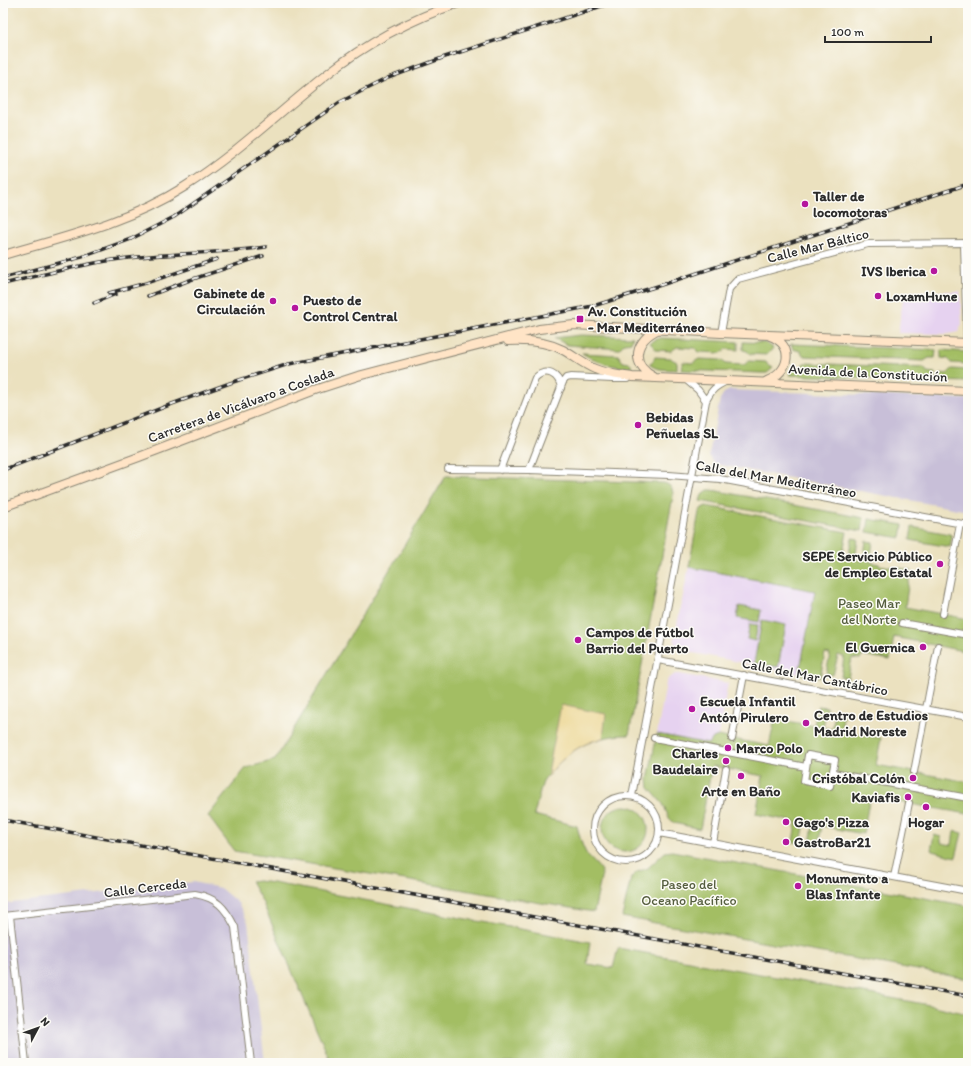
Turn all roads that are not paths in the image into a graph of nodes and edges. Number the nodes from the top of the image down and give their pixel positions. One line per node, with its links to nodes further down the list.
1 (459, 3): 3 (street)
2 (966, 244): 5 (street, Calle Mar Báltico); 8 (street, Calle Mar Báltico)
3 (3, 255)
4 (659, 329): 5 (street); 7 (street); 10 (street)
5 (721, 333): 6 (street)
6 (768, 335): 8 (street); 13 (street, Avenida de la Constitución)
7 (493, 342): 9 (street, Avenida de la Constitución); 21 (street, Carretera de Vicálvaro a Coslada)
8 (968, 343)
9 (632, 377): 10 (street, Avenida de la Constitución); 14 (street)
10 (655, 377): 11 (street, Avenida de la Constitución)
11 (684, 378): 12 (street, Avenida de la Constitución); 16 (street)
12 (728, 380): 13 (street, Avenida de la Constitución); 16 (street)
13 (766, 382): 15 (street, Avenida de la Constitución)
14 (560, 388): 18 (street); 19 (street)
15 (968, 391)
16 (706, 401): 20 (street)
17 (448, 469): 18 (street, Calle del Mar Mediterráneo)
18 (500, 470): 19 (street, Calle del Mar Mediterráneo)
19 (529, 470): 20 (street, Calle del Mar Mediterráneo)
20 (692, 476): 22 (street, Calle del Mar Mediterráneo); 28 (street)
21 (3, 507)
22 (960, 524): 23 (street, Calle del Mar Mediterráneo); 24 (street)
23 (968, 525)
24 (943, 614)
25 (902, 623): 26 (street)
26 (968, 635)
27 (938, 646): 30 (street)
28 (658, 660): 29 (street, Calle del Mar Cantábrico); 38 (street)
29 (744, 676): 30 (street, Calle del Mar Cantábrico); 33 (street)
30 (926, 709): 31 (street, Calle del Mar Cantábrico); 37 (street)
31 (968, 717)
32 (654, 738): 34 (street)
33 (732, 739)
34 (806, 768): 36 (street); 36 (street)
35 (726, 769): 42 (street)
36 (833, 772): 39 (street)
37 (914, 772)
38 (632, 796): 41 (street); 41 (street)
39 (968, 798)
40 (909, 803): 43 (street)
41 (659, 833): 42 (street)
42 (712, 843): 43 (street)
43 (894, 877): 44 (street)
44 (968, 891)
45 (3, 916): 46 (street, Calle Cerceda)
46 (10, 916): 47 (street); 48 (street, Calle Cerceda)
47 (26, 1063)
48 (251, 1063)

